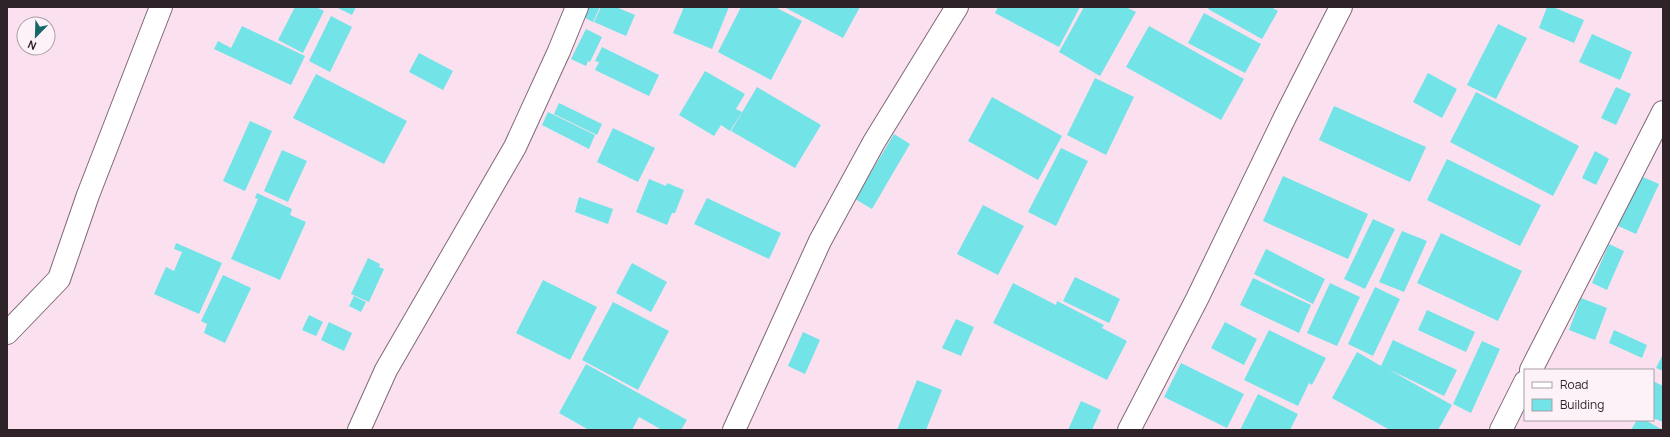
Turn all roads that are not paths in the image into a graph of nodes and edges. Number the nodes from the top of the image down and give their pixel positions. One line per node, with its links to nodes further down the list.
1 (161, 7): 6 (street)
2 (577, 7): 9 (street)
3 (957, 7): 10 (street)
4 (1341, 7): 11 (street)
5 (1663, 112): 7 (street)
6 (7, 333)
7 (1532, 369)
8 (1524, 384): 12 (street)
9 (359, 430)
10 (734, 430)
11 (1129, 430)
12 (1501, 430)

